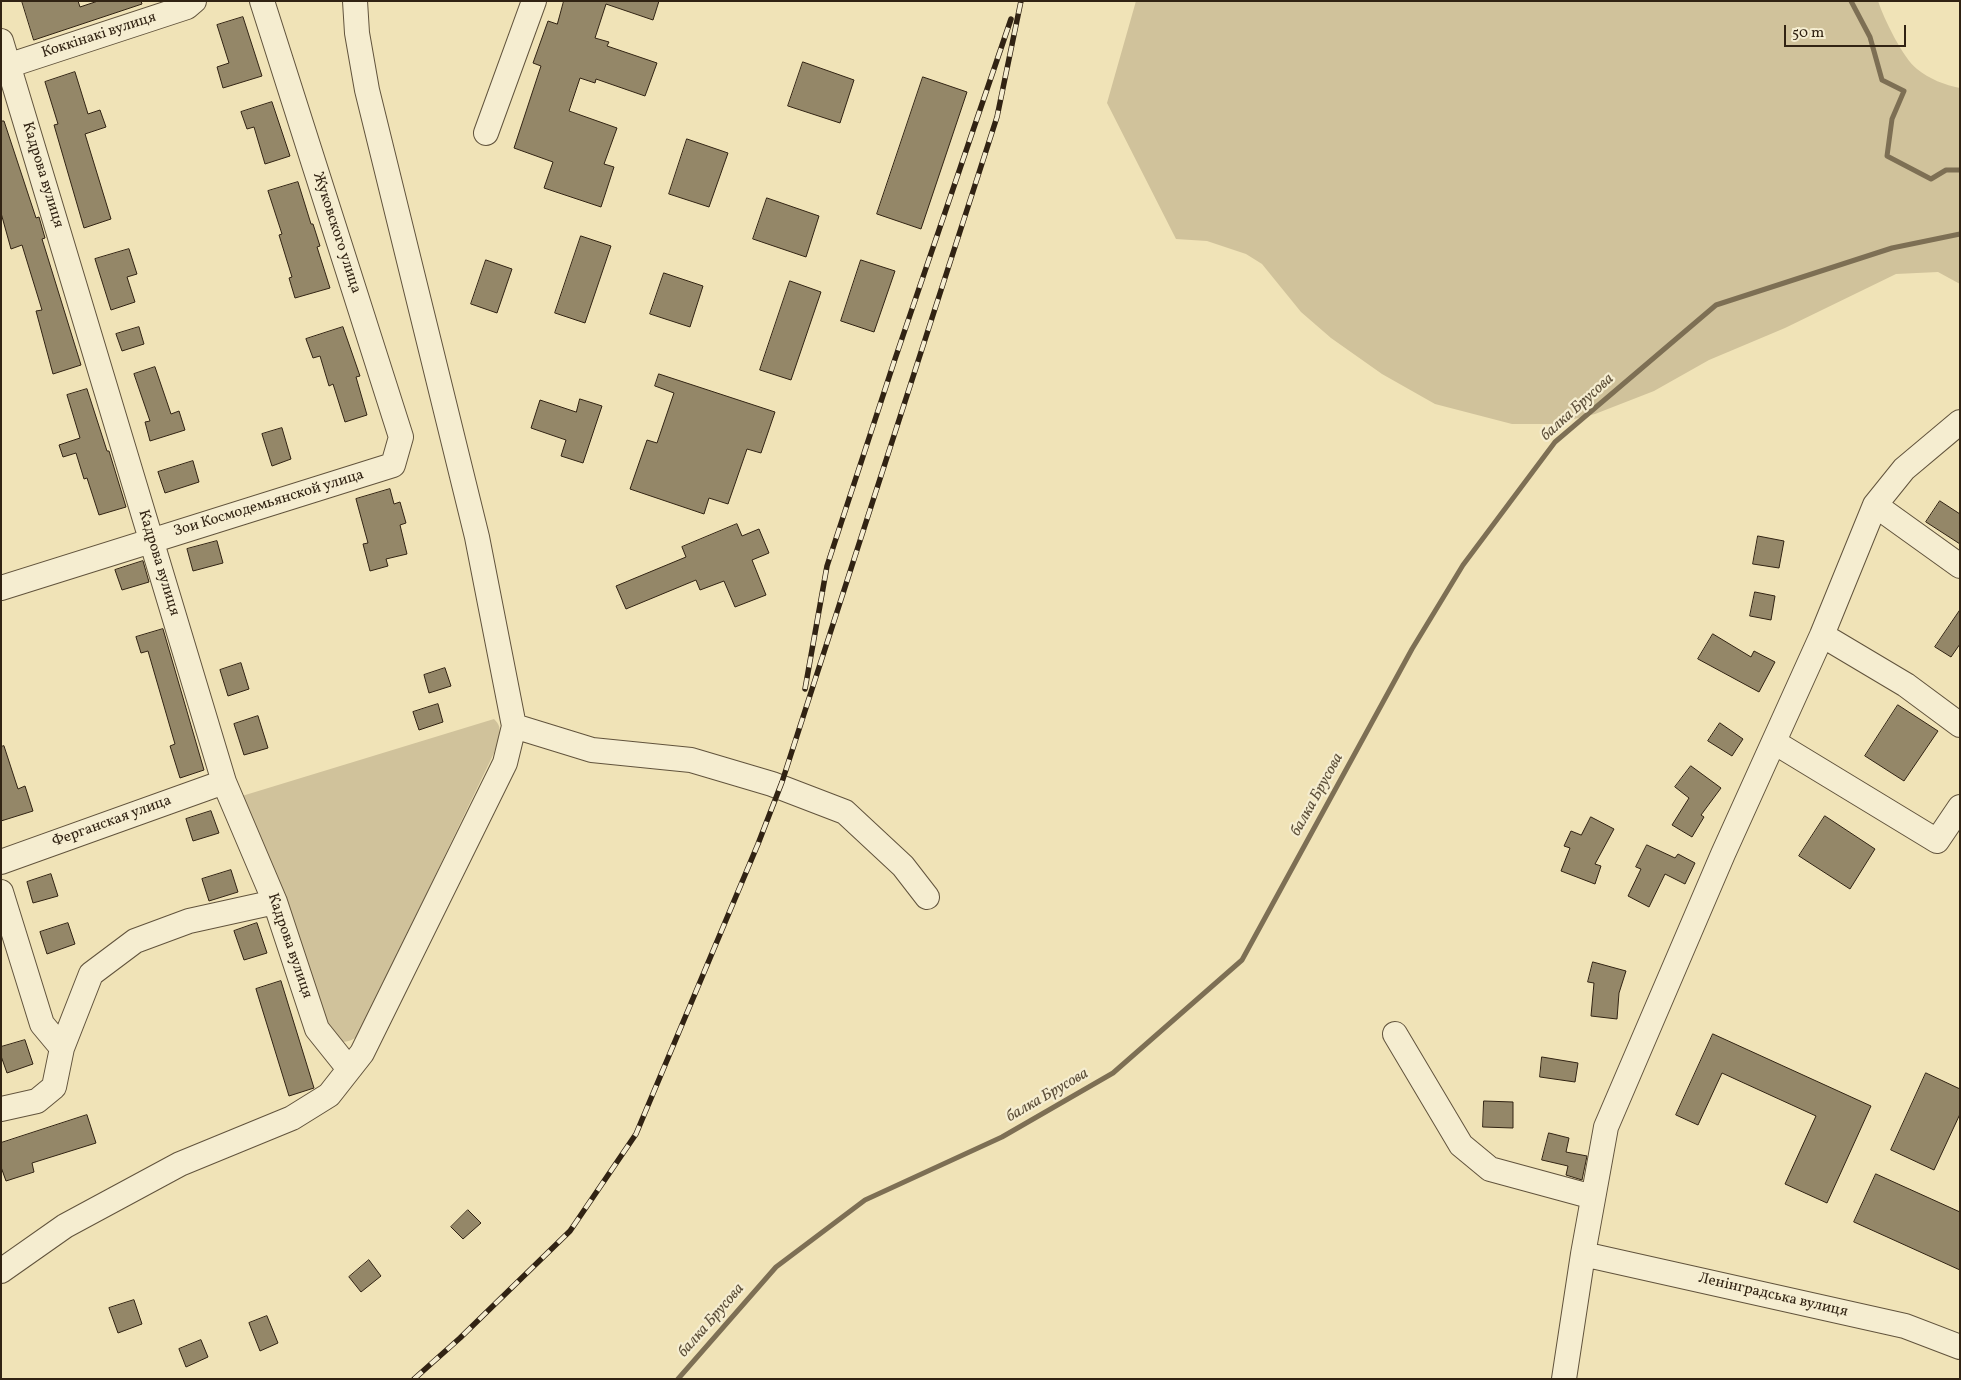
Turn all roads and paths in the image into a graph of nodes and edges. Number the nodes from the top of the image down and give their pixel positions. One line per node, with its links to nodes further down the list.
1 (194, 1): 6 (street, Коккінакі вулиця)
2 (262, 1): 9 (street, Жуковского улица)
3 (355, 1): 16 (street)
4 (534, 1): 7 (street)
5 (1, 42): 6 (street, Кадрова вулиця)
6 (5, 66): 11 (street, Кадрова вулиця)
7 (486, 133)
8 (1960, 422): 10 (street)
9 (393, 465): 11 (street, Зои Космодемьянской улица)
10 (1875, 506): 12 (street); 14 (street)
11 (151, 541): 13 (street, Зои Космодемьянской улица); 18 (street, Кадрова вулиця)
12 (1960, 566)
13 (1, 588)
14 (1822, 635): 15 (street); 17 (street)
15 (1960, 725)
16 (514, 726): 22 (street); 26 (street)
17 (1774, 742): 19 (street); 28 (street)
18 (224, 782): 20 (street, Ферганская улица); 23 (street, Кадрова вулиця)
19 (1960, 807)
20 (1, 862)
21 (1, 892): 25 (street)
22 (927, 897)
23 (275, 902): 25 (street); 26 (street, Кадрова вулиця)
24 (1395, 1034): 28 (street)
25 (62, 1048): 27 (street)
26 (348, 1069): 30 (street)
27 (1, 1109)
28 (1594, 1197): 29 (street)
29 (1583, 1254): 31 (street, Ленінградська вулиця); 32 (street)
30 (1, 1271)
31 (1960, 1347)
32 (1564, 1379)

